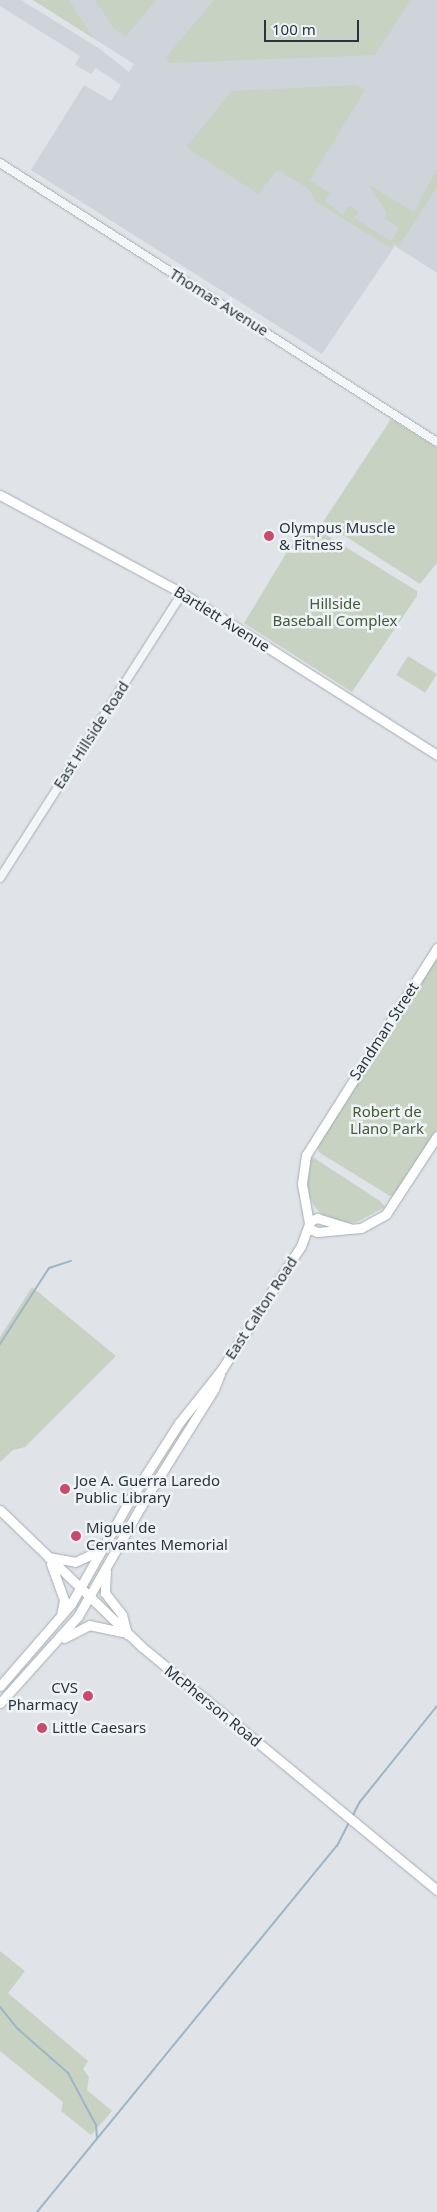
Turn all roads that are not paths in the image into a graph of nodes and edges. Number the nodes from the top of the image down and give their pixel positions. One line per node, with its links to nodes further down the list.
1 (0, 163): 2 (street, Thomas Avenue)
2 (437, 442)
3 (0, 495): 4 (main road, Bartlett Avenue)
4 (182, 593): 5 (main road, Bartlett Avenue); 6 (street, East Hillside Road)
5 (437, 756)
6 (0, 878)
7 (437, 948): 9 (main road, Sandman Street)
8 (437, 1136): 12 (main road, East Calton Road)
9 (304, 1196): 10 (main road, Sandman Street); 11 (main road, Sandman Street)
10 (321, 1219): 11 (main road); 12 (main road); 13 (main road)
11 (309, 1224): 13 (main road); 14 (main road, East Calton Road)
12 (350, 1228): 13 (main road, East Calton Road)
13 (320, 1232): 14 (main road, East Calton Road)
14 (301, 1246): 15 (main road, East Calton Road)
15 (222, 1369): 16 (main road, East Calton Road); 17 (main road, East Calton Road)
16 (179, 1423): 17 (main road); 19 (main road, East Calton Road)
17 (187, 1430): 21 (main road, East Calton Road)
18 (0, 1510): 20 (main road, McPherson Road)
19 (108, 1538): 20 (main road); 22 (main road, East Calton Road)
20 (47, 1557): 22 (main road, McPherson Road); 24 (main road)
21 (107, 1565): 23 (main road, East Calton Road); 25 (main road)
22 (80, 1590): 23 (main road, McPherson Road); 24 (main road, East Calton Road)
23 (89, 1599): 25 (main road, McPherson Road); 26 (main road, East Calton Road)
24 (59, 1621): 27 (main road, East Calton Road)
25 (127, 1634): 26 (main road); 31 (main road, McPherson Road)
26 (53, 1645): 29 (main road, East Calton Road)
27 (11, 1673): 28 (main road, East Calton Road); 29 (main road)
28 (0, 1686)
29 (14, 1687): 30 (main road, East Calton Road)
30 (0, 1703)
31 (437, 1890)

